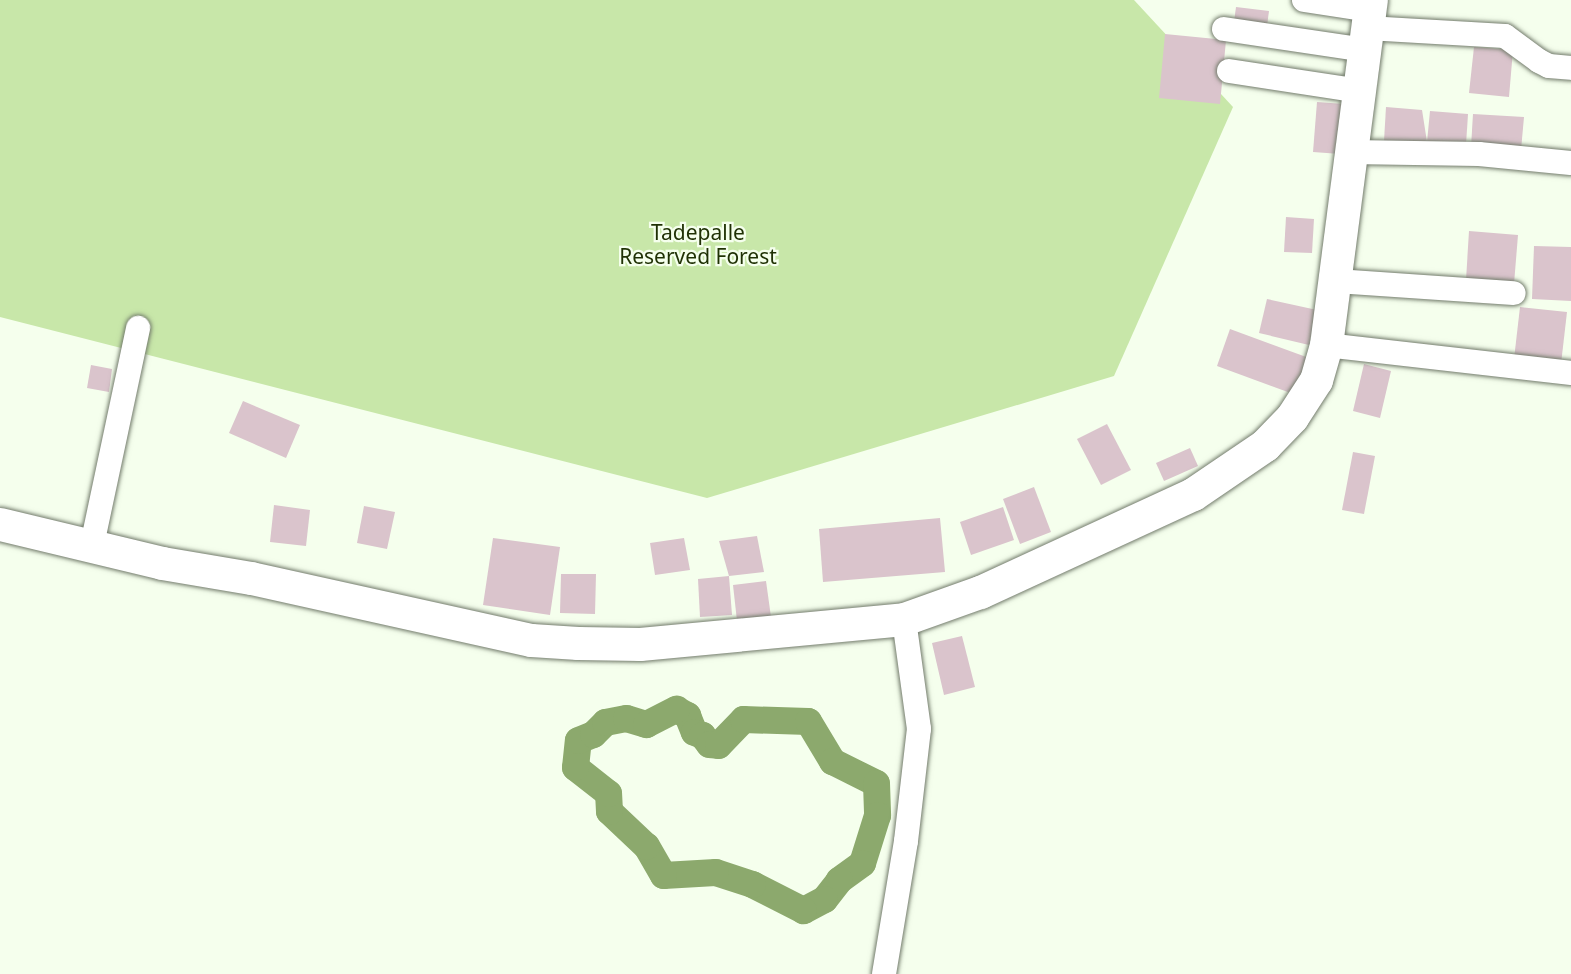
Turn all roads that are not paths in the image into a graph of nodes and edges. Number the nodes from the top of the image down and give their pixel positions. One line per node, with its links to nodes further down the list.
1 (1304, 0): 2 (street)
2 (1368, 22): 3 (street); 4 (street); 6 (street)
3 (1224, 29)
4 (1571, 68)
5 (1229, 71): 6 (street)
6 (1359, 91): 7 (street)
7 (1350, 152): 8 (street); 9 (street)
8 (1571, 163)
9 (1336, 281): 10 (street); 12 (street)
10 (1514, 293)
11 (138, 328): 15 (street)
12 (1326, 345): 13 (street); 16 (street)
13 (1571, 374)
14 (0, 524): 15 (street)
15 (92, 545): 16 (street)
16 (904, 619): 17 (street)
17 (884, 974)

